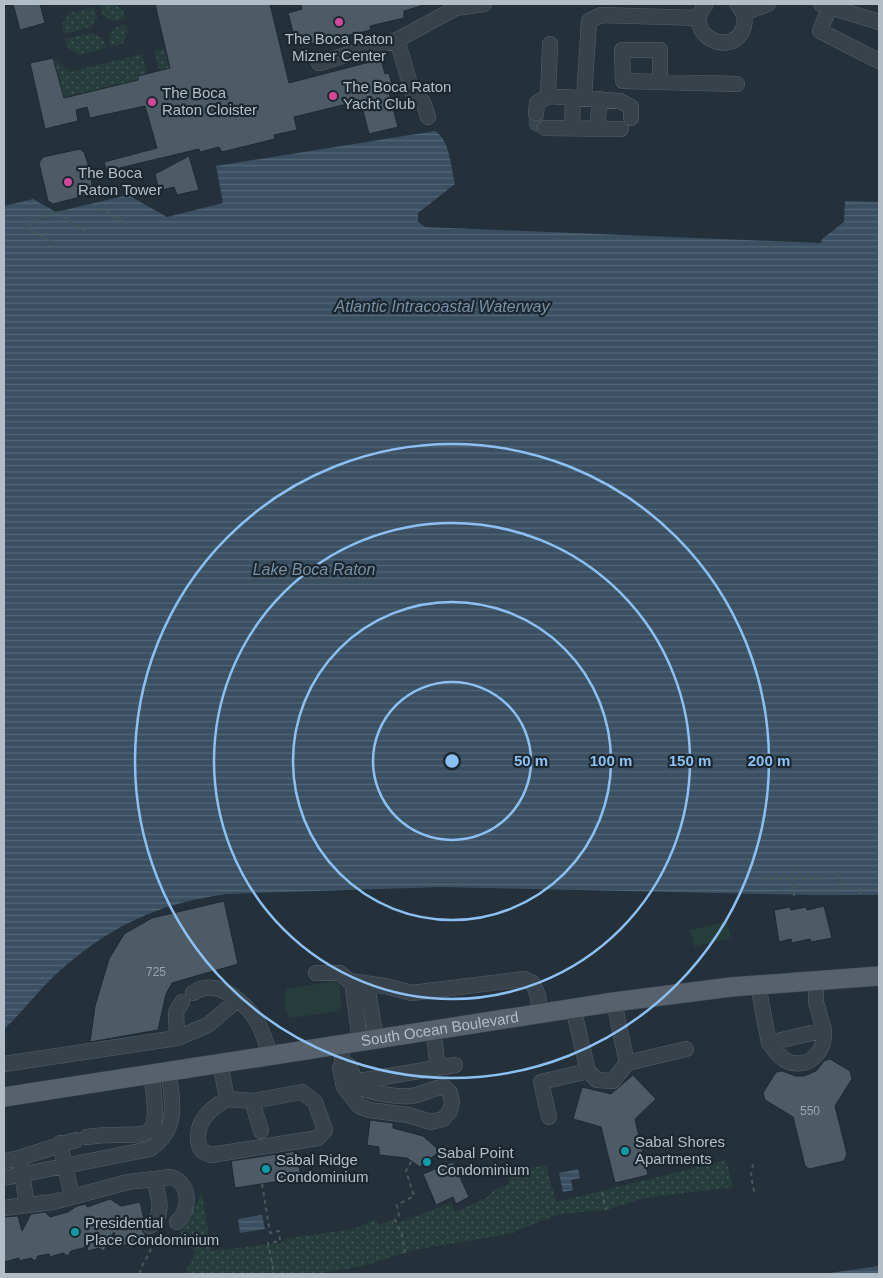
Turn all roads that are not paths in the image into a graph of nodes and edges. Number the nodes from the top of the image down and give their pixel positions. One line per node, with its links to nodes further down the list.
1 (484, 4): 8 (street)
2 (706, 4): 6 (street)
3 (768, 4): 5 (street)
4 (826, 5): 7 (street); 10 (street)
5 (740, 8): 6 (street)
6 (699, 18): 16 (street)
7 (879, 22)
8 (397, 40): 11 (street); 20 (street)
9 (550, 44): 15 (street)
10 (879, 61)
11 (319, 63)
12 (623, 81): 13 (street); 13 (street); 18 (street)
13 (660, 82): 14 (street)
14 (737, 84)
15 (548, 96): 16 (street); 19 (street)
16 (579, 98): 17 (street); 22 (street)
17 (600, 99): 18 (street); 23 (street)
18 (620, 100): 23 (street)
19 (536, 113)
20 (428, 116)
21 (545, 128): 22 (street)
22 (572, 128): 23 (street)
23 (597, 129)
24 (316, 974): 27 (street)
25 (879, 976): 26 (main road, South Ocean Boulevard)
26 (816, 980): 29 (main road, South Ocean Boulevard); 35 (street)
27 (352, 982): 28 (street); 37 (street)
28 (367, 985): 33 (street); 37 (street)
29 (758, 985): 31 (main road, South Ocean Boulevard); 38 (street)
30 (237, 1000): 36 (street); 36 (street); 41 (street)
31 (614, 1002): 32 (main road, South Ocean Boulevard); 43 (street)
32 (573, 1008): 33 (main road, South Ocean Boulevard); 47 (street)
33 (540, 1013): 34 (main road, South Ocean Boulevard)
34 (433, 1030): 37 (main road, South Ocean Boulevard); 46 (street)
35 (824, 1030): 38 (street); 38 (street)
36 (177, 1038): 44 (street)
37 (368, 1040): 40 (main road, South Ocean Boulevard)
38 (769, 1043)
39 (686, 1049): 43 (street)
40 (341, 1053): 41 (main road, South Ocean Boulevard); 49 (street)
41 (270, 1055): 42 (main road, South Ocean Boulevard)
42 (220, 1063): 48 (main road, South Ocean Boulevard); 52 (street)
43 (627, 1063): 47 (street)
44 (4, 1064)
45 (455, 1065): 46 (street)
46 (438, 1068): 49 (street)
47 (588, 1071): 55 (street)
48 (159, 1072): 51 (main road, South Ocean Boulevard); 57 (street); 59 (street)
49 (353, 1088): 54 (street)
50 (424, 1091): 54 (street); 54 (street); 54 (street)
51 (4, 1097)
52 (227, 1099): 53 (street); 53 (street)
53 (252, 1101): 56 (street)
54 (413, 1109)
55 (549, 1117)
56 (261, 1131)
57 (104, 1135): 58 (street); 59 (street)
58 (60, 1143): 60 (street); 62 (street)
59 (105, 1157): 62 (street)
60 (19, 1158): 61 (street); 63 (street)
61 (4, 1161)
62 (65, 1166): 63 (street); 66 (street)
63 (23, 1175): 64 (street); 67 (street)
64 (4, 1178)
65 (154, 1179): 66 (street); 69 (street); 70 (street)
66 (72, 1197): 67 (street)
67 (27, 1205): 68 (street)
68 (4, 1208)
69 (177, 1222)
70 (150, 1226)

